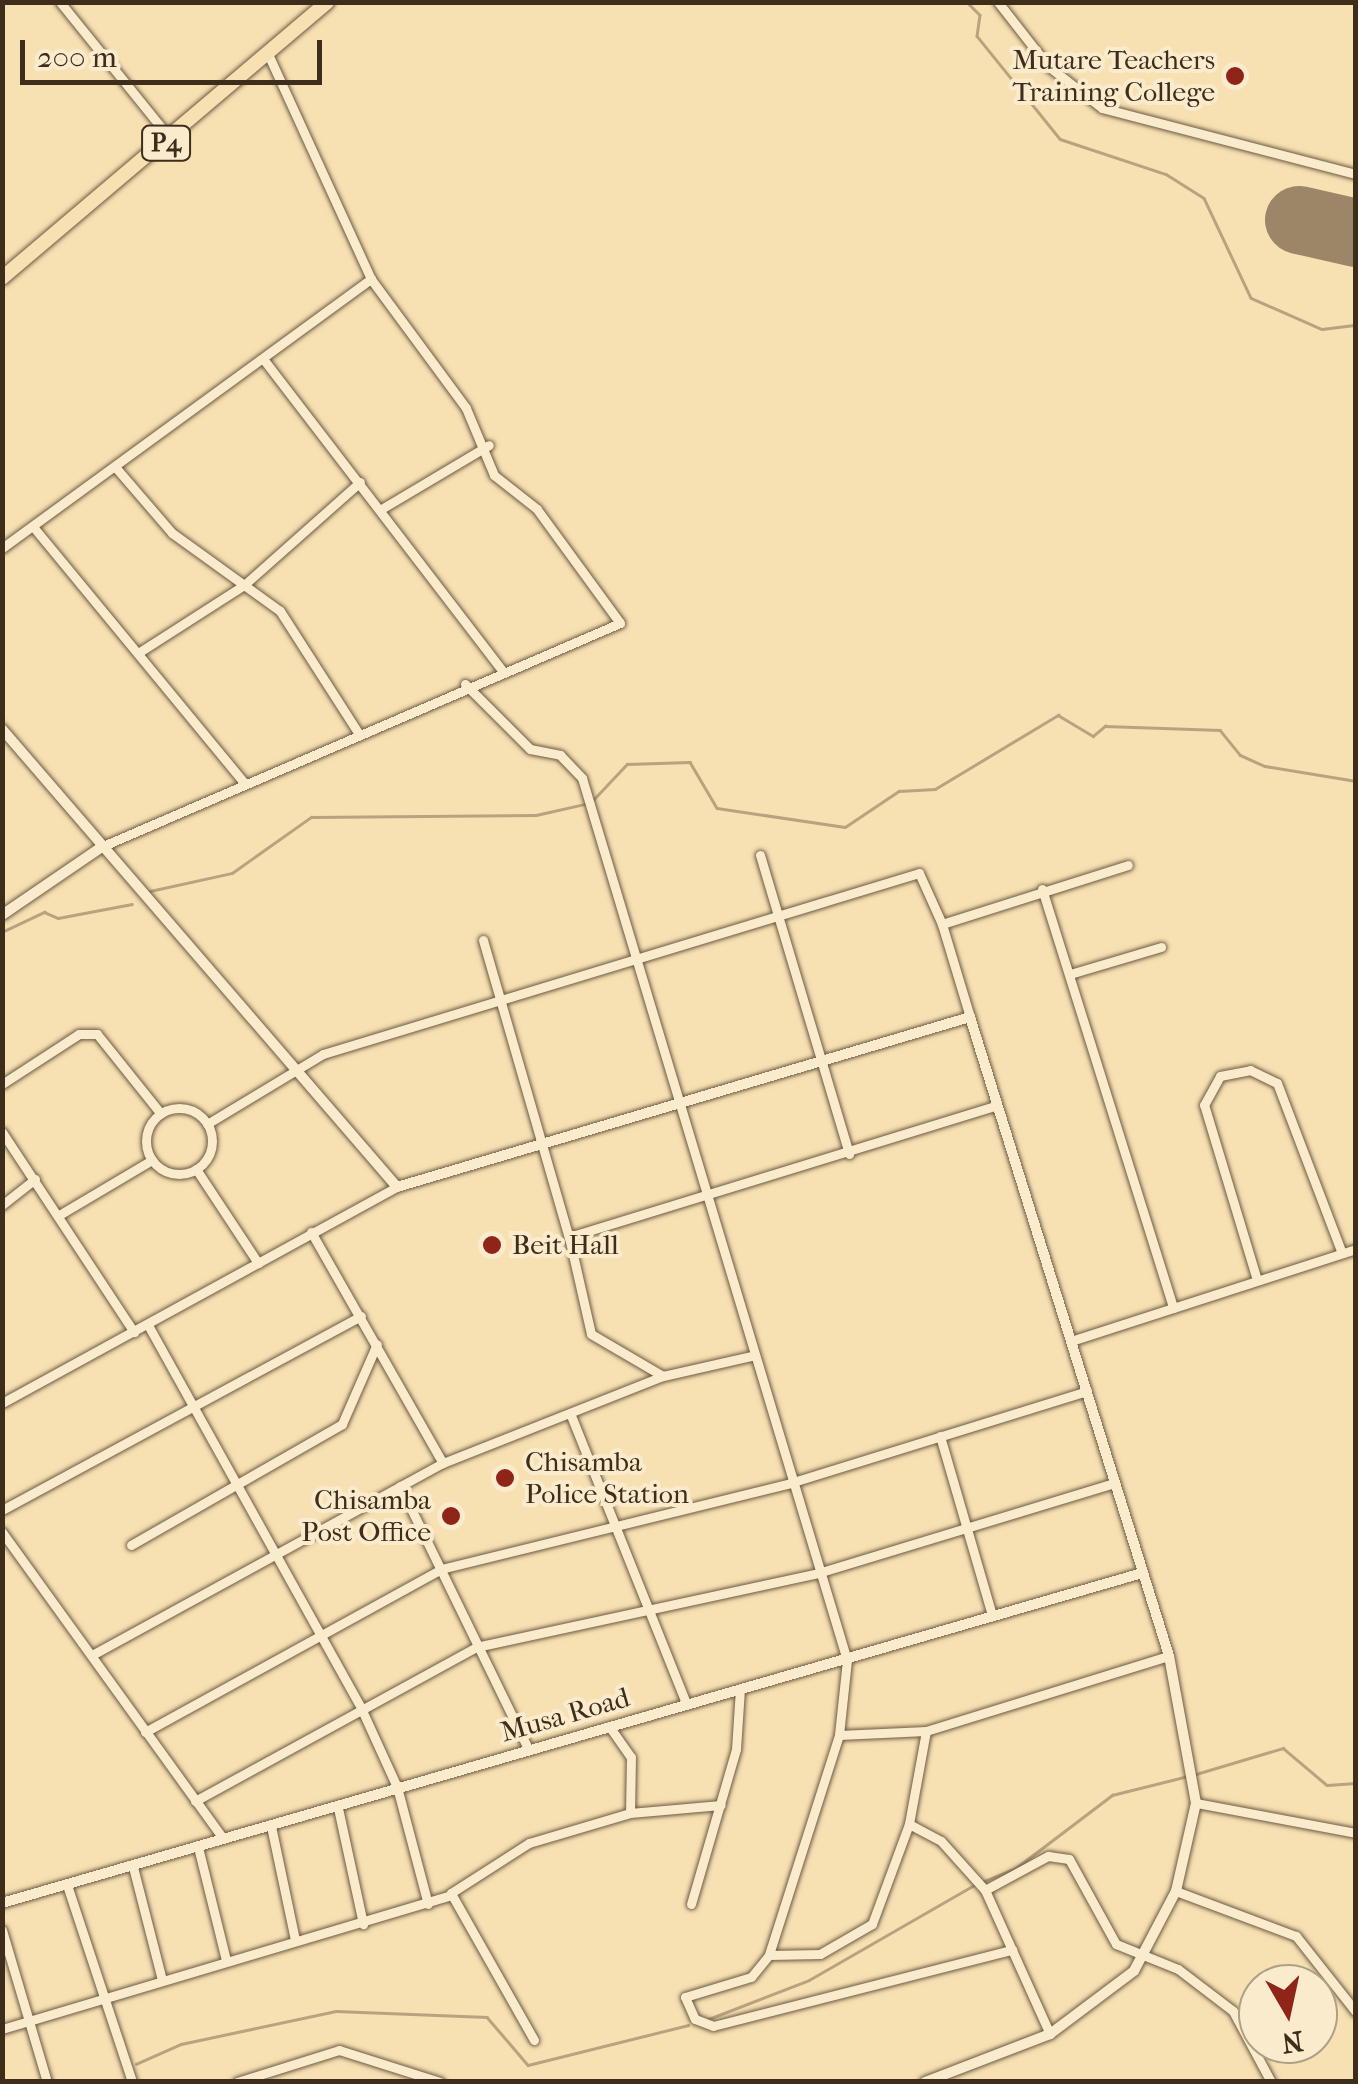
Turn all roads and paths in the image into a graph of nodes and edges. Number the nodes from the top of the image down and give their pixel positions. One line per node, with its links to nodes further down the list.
1 (60, 2): 5 (street)
2 (327, 2): 4 (highway, P4)
3 (998, 2): 6 (street)
4 (268, 54): 5 (highway, P4); 8 (street)
5 (171, 139): 7 (highway, P4)
6 (1356, 174)
7 (2, 278)
8 (371, 278): 9 (street); 10 (street)
9 (264, 360): 11 (street); 12 (street)
10 (489, 445): 13 (street); 18 (street)
11 (117, 469): 14 (street); 16 (street)
12 (360, 482): 13 (street); 16 (street)
13 (383, 508): 18 (street)
14 (35, 528): 15 (street); 17 (street)
15 (2, 548)
16 (244, 585): 17 (street); 21 (street)
17 (138, 652): 22 (street)
18 (502, 670): 19 (street)
19 (465, 684): 21 (street); 32 (street)
20 (2, 729): 23 (street)
21 (357, 731): 22 (street)
22 (242, 781): 23 (street)
23 (103, 846): 27 (street); 37 (street)
24 (760, 855): 28 (street)
25 (1128, 865): 26 (street)
26 (1042, 890): 29 (street); 33 (street)
27 (2, 914)
28 (777, 917): 29 (street); 32 (street); 36 (street)
29 (942, 924): 35 (street)
30 (483, 940): 34 (street)
31 (1161, 946): 33 (street)
32 (634, 959): 34 (street); 39 (street)
33 (1070, 974): 59 (street)
34 (499, 998): 37 (street); 44 (street)
35 (970, 1017): 36 (street); 40 (street)
36 (818, 1062): 39 (street); 45 (street)
37 (295, 1070): 42 (street); 49 (street)
38 (2, 1084): 41 (street)
39 (676, 1103): 44 (street); 50 (street)
40 (995, 1106): 45 (street); 63 (street)
41 (160, 1114): 42 (street); 46 (street)
42 (208, 1124): 47 (street)
43 (2, 1132): 48 (street)
44 (540, 1146): 49 (street); 54 (street)
45 (849, 1154): 50 (street)
46 (152, 1160): 47 (street); 52 (street)
47 (196, 1170): 57 (street)
48 (34, 1179): 51 (street); 52 (street)
49 (397, 1187): 53 (street)
50 (704, 1196): 54 (street); 65 (street)
51 (2, 1205)
52 (59, 1215): 62 (street)
53 (311, 1232): 57 (street); 60 (street)
54 (569, 1237): 66 (street)
55 (1356, 1249): 56 (street)
56 (1342, 1253): 58 (street); 58 (street)
57 (258, 1263): 61 (street)
58 (1258, 1280): 59 (street)
59 (1173, 1308): 63 (street)
60 (362, 1316): 64 (street); 69 (street)
61 (148, 1324): 62 (street); 69 (street)
62 (134, 1332): 68 (street)
63 (1071, 1341): 67 (street)
64 (377, 1344): 72 (street); 74 (street)
65 (751, 1356): 66 (street); 75 (street)
66 (662, 1376): 70 (street)
67 (1087, 1391): 71 (street); 73 (street)
68 (2, 1403)
69 (193, 1409): 74 (street); 77 (street)
70 (570, 1413): 72 (street); 78 (street)
71 (940, 1436): 75 (street); 79 (street)
72 (443, 1464): 76 (street)
73 (1115, 1482): 79 (street); 85 (street)
74 (235, 1483): 81 (street); 82 (street)
75 (790, 1483): 78 (street); 84 (street)
76 (400, 1486): 82 (street); 83 (street)
77 (2, 1510)
78 (615, 1524): 83 (street); 86 (street)
79 (967, 1526): 84 (street); 87 (street)
80 (2, 1532): 90 (street)
81 (131, 1545)
82 (274, 1556): 88 (street); 90 (street)
83 (441, 1569): 88 (street); 89 (street)
84 (818, 1572): 86 (street); 92 (street)
85 (1142, 1573): 87 (street, Musa Road); 91 (street)
86 (648, 1608): 89 (street); 94 (street)
87 (992, 1615): 92 (street, Musa Road)
88 (320, 1636): 95 (street); 98 (street)
89 (476, 1646): 95 (street); 100 (street)
90 (92, 1654): 98 (street)
91 (1169, 1656): 97 (street); 103 (street)
92 (847, 1660): 93 (street, Musa Road); 99 (street)
93 (740, 1689): 94 (street, Musa Road); 104 (street)
94 (686, 1703): 96 (street, Musa Road)
95 (360, 1708): 101 (street); 102 (street)
96 (610, 1726): 100 (street, Musa Road); 106 (street)
97 (926, 1731): 99 (street); 107 (street)
98 (146, 1732): 102 (street)
99 (839, 1734): 124 (street)
100 (528, 1748): 101 (street, Musa Road)
101 (398, 1788): 105 (street, Musa Road); 118 (street)
102 (195, 1801): 110 (street)
103 (1196, 1803): 109 (street); 115 (street)
104 (721, 1805): 106 (street); 119 (street)
105 (338, 1808): 108 (street, Musa Road); 120 (street)
106 (630, 1813): 116 (street)
107 (910, 1824): 114 (street); 124 (street)
108 (272, 1826): 110 (street, Musa Road); 122 (street)
109 (1356, 1833)
110 (224, 1838): 111 (street, Musa Road)
111 (198, 1846): 112 (street, Musa Road); 126 (street)
112 (133, 1867): 113 (street, Musa Road); 127 (street)
113 (67, 1885): 117 (street, Musa Road); 128 (street)
114 (982, 1888): 123 (street); 125 (street)
115 (1176, 1891): 125 (street); 129 (street)
116 (449, 1896): 118 (street); 133 (street)
117 (2, 1903)
118 (428, 1904): 120 (street)
119 (691, 1904)
120 (363, 1924): 122 (street)
121 (2, 1930): 130 (street)
122 (295, 1940): 126 (street)
123 (1012, 1950): 124 (street); 132 (street)
124 (769, 1955)
125 (1145, 1955): 132 (street); 141 (street)
126 (226, 1960): 127 (street)
127 (162, 1980): 128 (street)
128 (98, 2000): 130 (street); 137 (street)
129 (1356, 2012)
130 (29, 2022): 131 (street); 136 (street)
131 (2, 2029)
132 (1050, 2034): 135 (street)
133 (534, 2040)
134 (260, 2079): 138 (street); 139 (street)
135 (947, 2079): 140 (street)
136 (47, 2082)
137 (132, 2082)
138 (237, 2082)
139 (440, 2082)
140 (925, 2082)
141 (1271, 2082)

